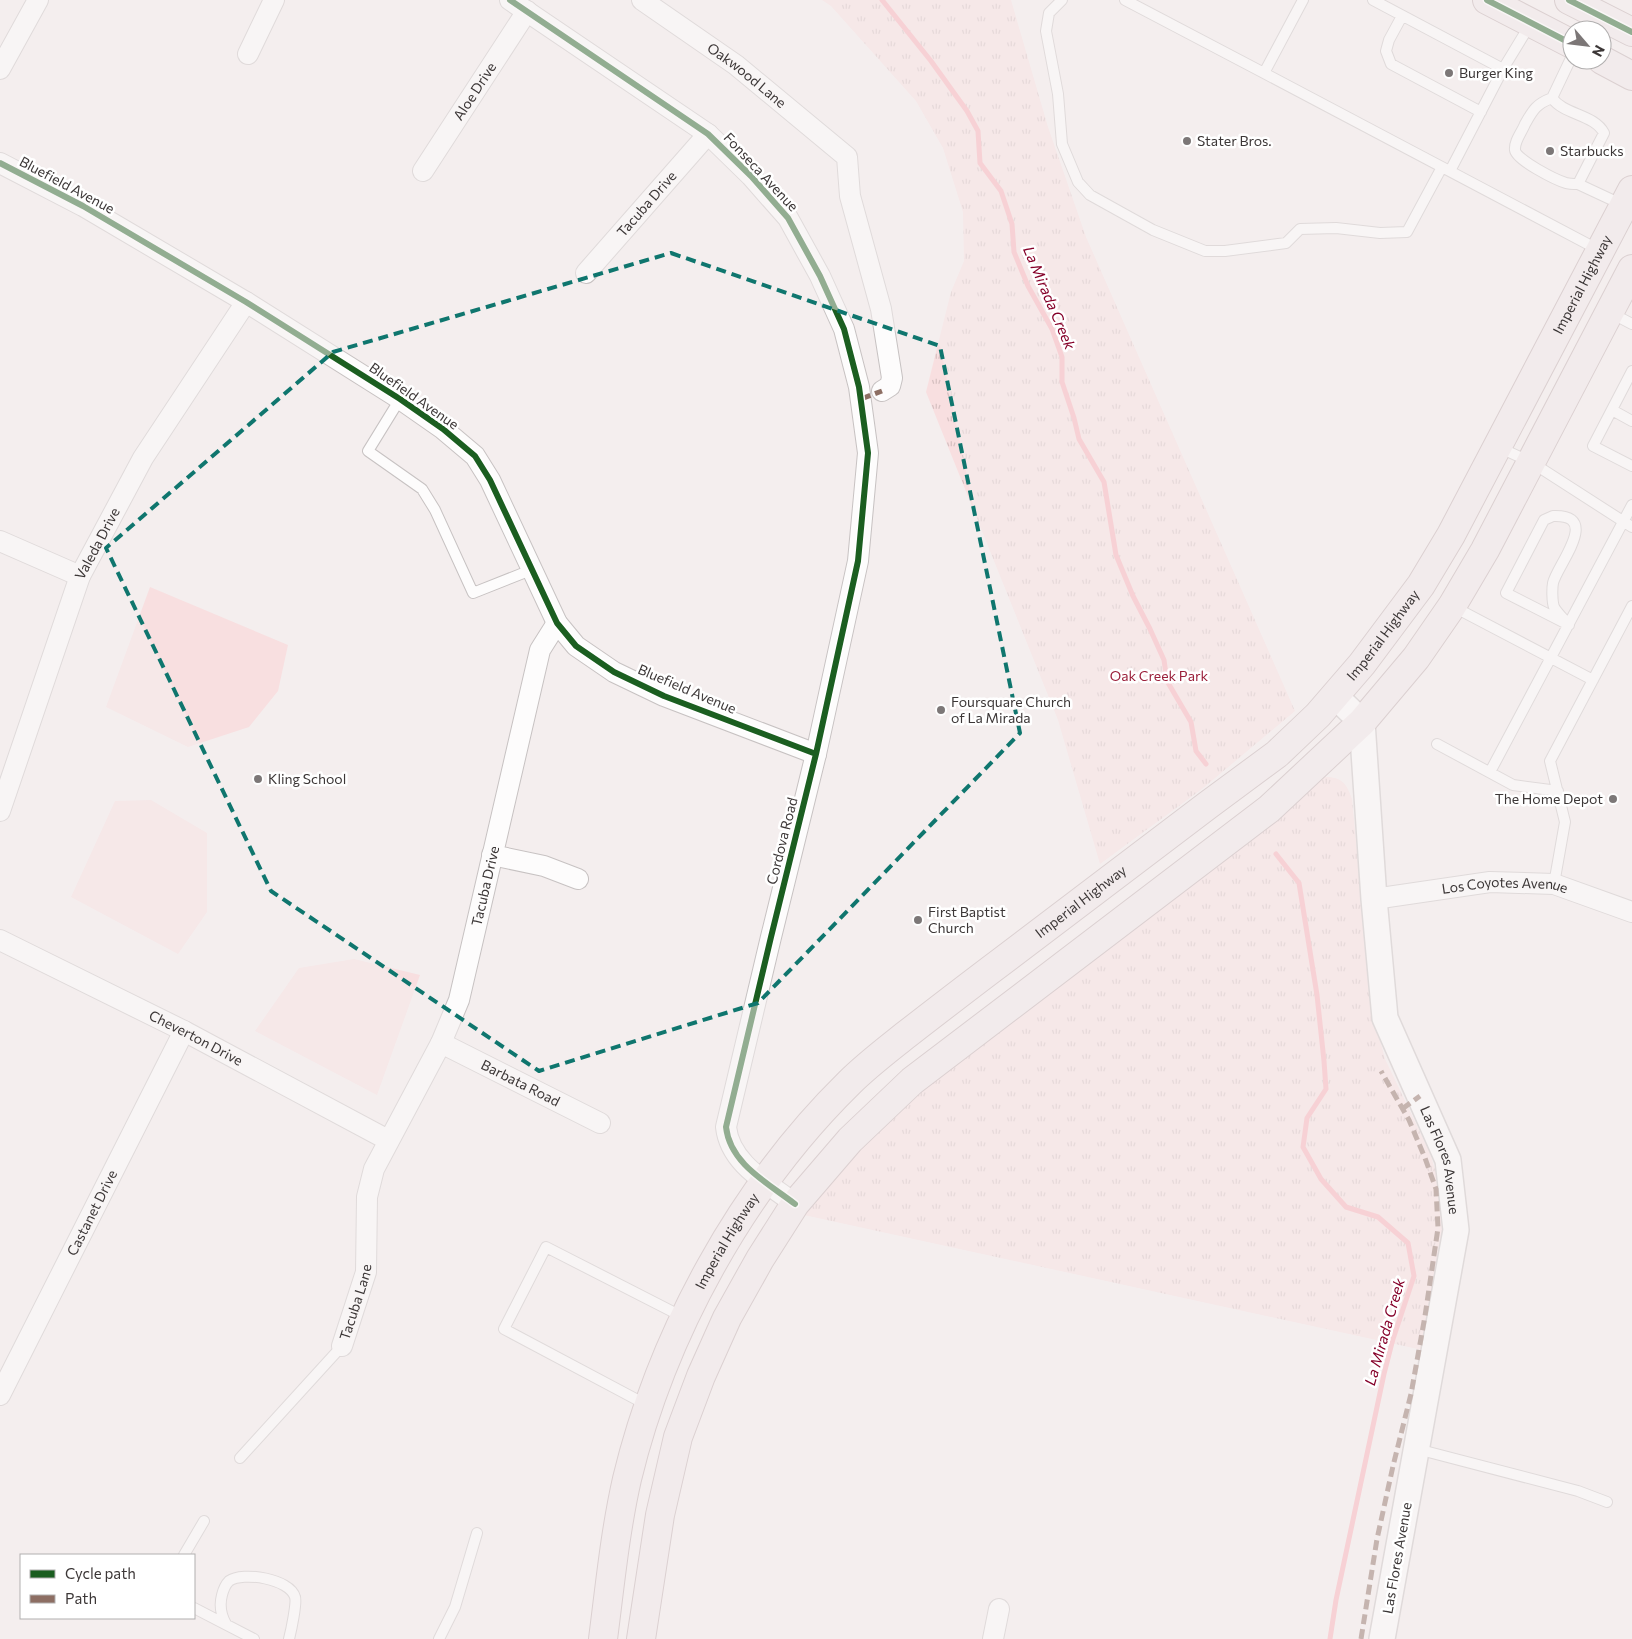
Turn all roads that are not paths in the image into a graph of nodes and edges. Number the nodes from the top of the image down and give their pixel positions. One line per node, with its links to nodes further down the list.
1 (38, 0): 17 (street)
2 (274, 0): 15 (street)
3 (642, 0): 36 (street, Oakwood Lane)
4 (1062, 0): 26 (lane)
5 (1125, 0): 20 (lane)
6 (1303, 0): 20 (lane)
7 (1373, 0): 11 (lane)
8 (1487, 0): 12 (main road)
9 (1569, 0): 13 (main road)
10 (519, 5): 24 (street, Fonseca Avenue); 27 (street, Aloe Drive)
11 (1402, 16): 18 (lane); 23 (lane)
12 (1531, 23): 14 (main road); 18 (lane)
13 (1632, 32)
14 (1562, 39)
15 (248, 54)
16 (1612, 65): 21 (main road)
17 (0, 69)
18 (1503, 69): 23 (lane)
19 (1565, 70): 22 (lane)
20 (1264, 73): 26 (lane)
21 (1632, 76)
22 (1552, 98): 28 (lane); 28 (lane)
23 (1481, 112): 26 (lane)
24 (708, 134): 32 (street, Tacuba Drive); 41 (street, Fonseca Avenue)
25 (0, 163): 33 (street, Bluefield Avenue)
26 (1446, 169): 30 (lane)
27 (423, 171)
28 (1578, 184): 29 (lane)
29 (1628, 198): 30 (main road, Imperial Highway)
30 (1600, 250): 40 (main road, Imperial Highway)
31 (1632, 269): 34 (main road)
32 (586, 273)
33 (246, 302): 37 (street, Bluefield Avenue); 48 (street, Valeda Drive)
34 (1621, 318): 42 (main road)
35 (1632, 372): 38 (lane)
36 (882, 390)
37 (400, 399): 47 (street, Bluefield Avenue); 47 (lane)
38 (1612, 410): 39 (lane); 43 (lane)
39 (1632, 421)
40 (1497, 447): 42 (lane); 55 (main road, Imperial Highway)
41 (868, 453): 58 (street, Cordova Road)
42 (1531, 462): 45 (lane); 49 (main road)
43 (1632, 466)
44 (1632, 505): 45 (lane)
45 (1628, 524): 52 (lane)
46 (0, 541): 48 (street)
47 (532, 570): 51 (street, Bluefield Avenue)
48 (80, 576): 61 (street, Valeda Drive)
49 (1452, 606): 53 (lane); 56 (main road)
50 (1632, 606): 54 (lane)
51 (557, 624): 58 (street, Bluefield Avenue); 62 (street, Tacuba Drive)
52 (1569, 625): 52 (lane); 53 (lane)
53 (1551, 658): 54 (lane); 59 (lane)
54 (1593, 680): 60 (lane)
55 (1335, 696): 56 (street); 72 (main road, Imperial Highway)
56 (1362, 722): 65 (street, Las Flores Avenue); 73 (main road)
57 (1437, 744): 59 (lane)
58 (816, 754): 72 (street, Cordova Road)
59 (1490, 772): 60 (lane)
60 (1558, 791): 64 (lane)
61 (0, 811)
62 (492, 855): 63 (street); 69 (street, Tacuba Drive)
63 (578, 879)
64 (1554, 884): 65 (street, Los Coyotes Avenue); 66 (street, Los Coyotes Avenue)
65 (1374, 899): 78 (street, Las Flores Avenue)
66 (1632, 912)
67 (0, 940): 68 (street, Cheverton Drive)
68 (184, 1031): 71 (street, Cheverton Drive); 76 (street, Castanet Drive)
69 (441, 1043): 70 (street, Barbata Road); 71 (street, Tacuba Drive)
70 (600, 1123)
71 (388, 1140): 75 (street, Tacuba Lane)
72 (766, 1182): 73 (street, Cordova Road); 74 (main road, Imperial Highway)
73 (795, 1204): 91 (main road)
74 (684, 1317): 77 (main road, Imperial Highway); 77 (lane)
75 (342, 1346): 79 (lane, Tacuba Lane)
76 (0, 1394)
77 (648, 1406): 90 (main road, Imperial Highway)
78 (1416, 1449): 80 (lane); 93 (street, Las Flores Avenue)
79 (240, 1458)
80 (1606, 1502)
81 (204, 1520): 83 (lane)
82 (477, 1533): 89 (lane)
83 (185, 1554)
84 (195, 1608): 86 (lane)
85 (1000, 1609): 92 (street)
86 (226, 1624): 87 (lane); 88 (lane)
87 (254, 1639)
88 (289, 1639)
89 (439, 1639)
90 (603, 1639)
91 (641, 1639)
92 (993, 1639)
93 (1382, 1639)

